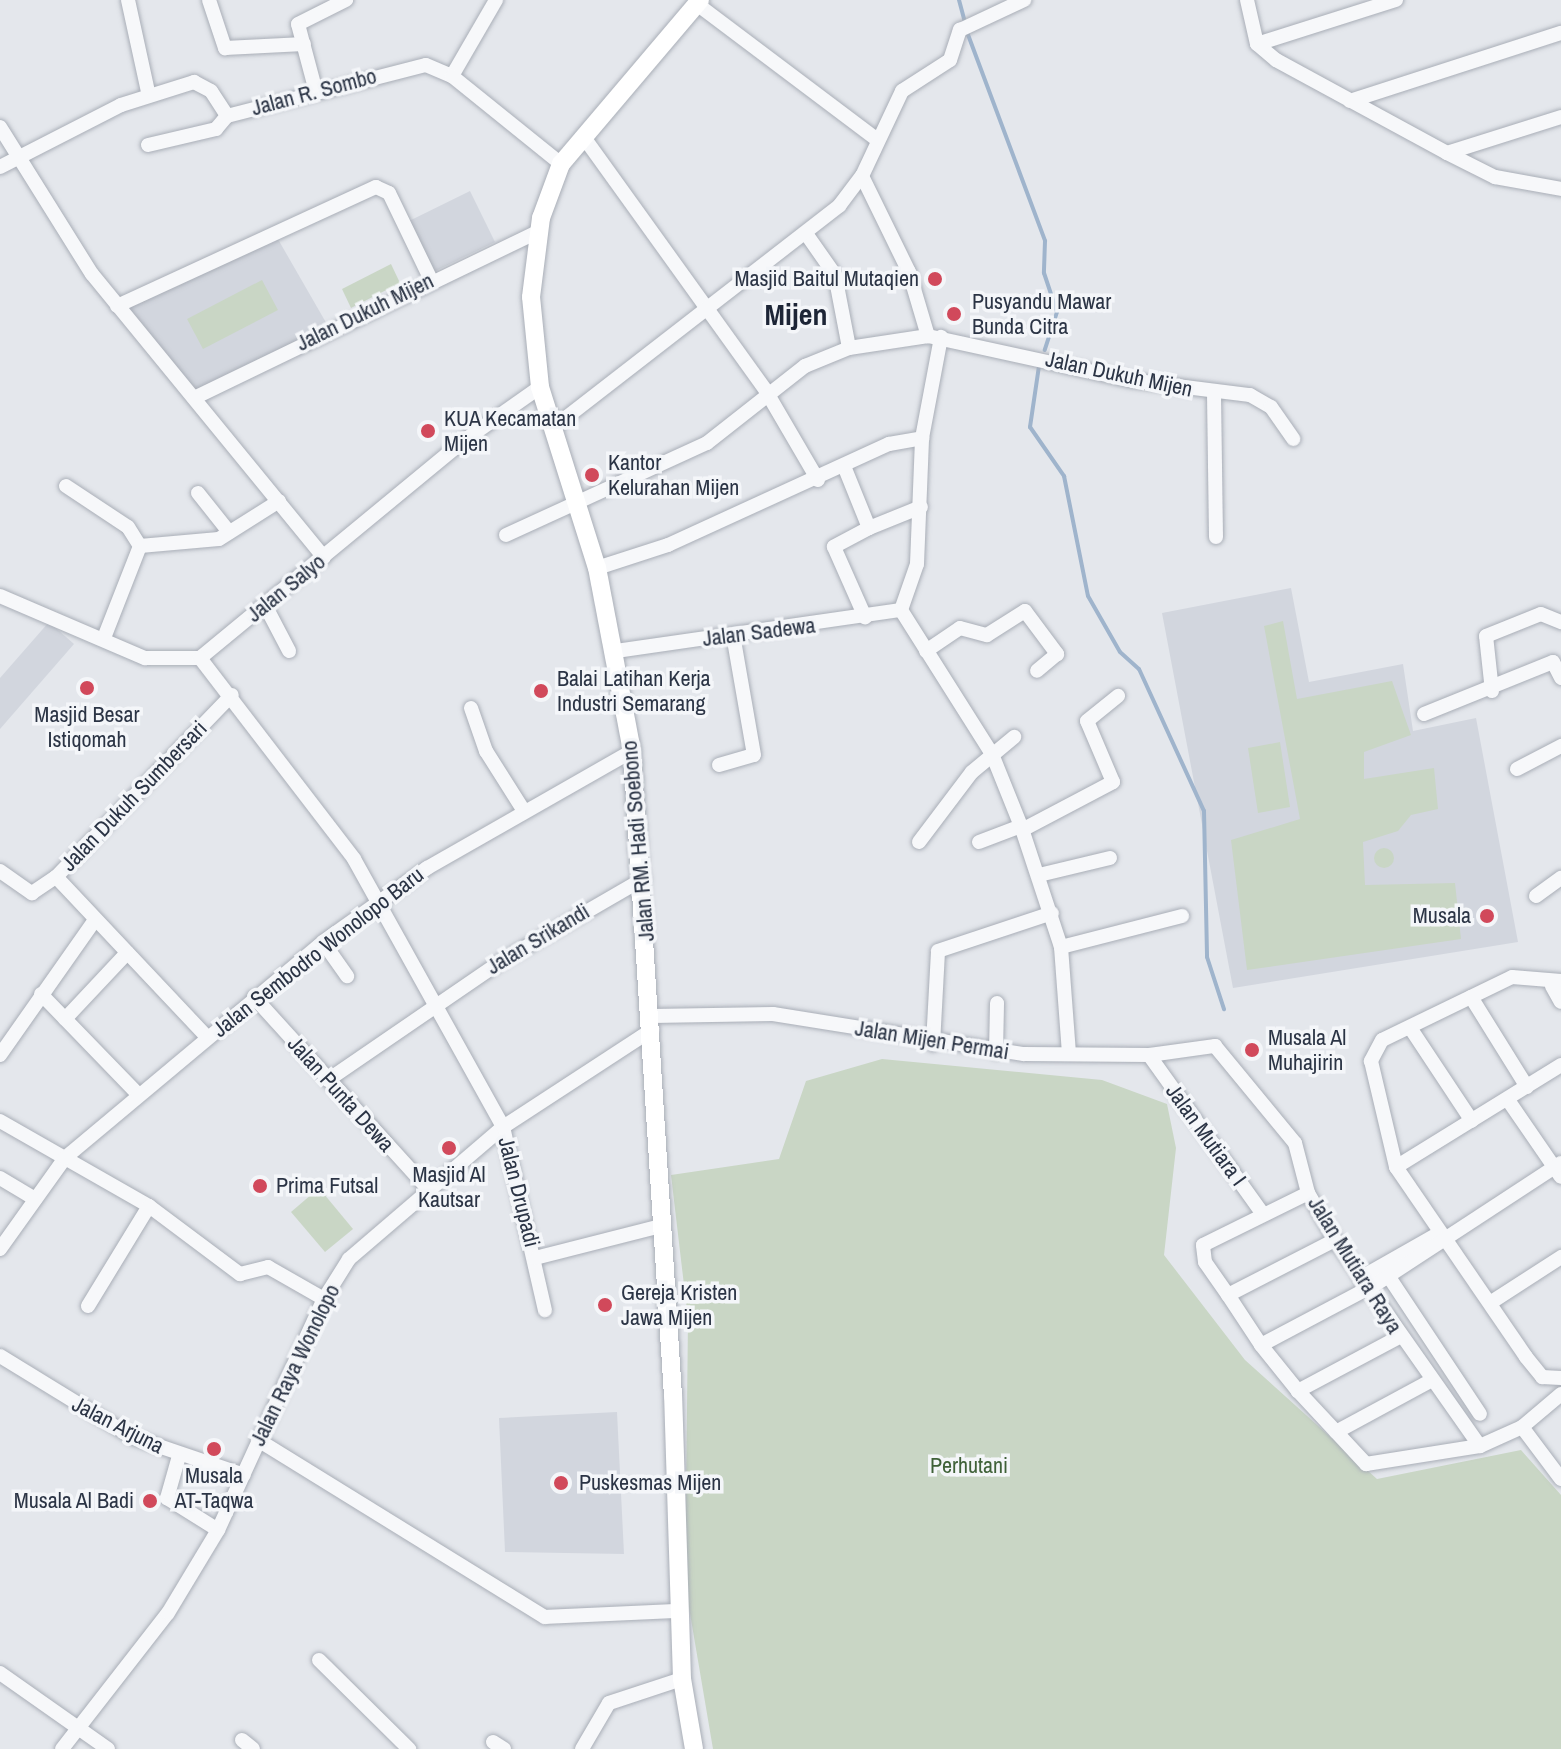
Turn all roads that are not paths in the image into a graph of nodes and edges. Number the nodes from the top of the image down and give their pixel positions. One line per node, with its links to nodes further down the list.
1 (128, 0): 14 (street)
2 (209, 0): 10 (street)
3 (346, 0): 10 (street)
4 (496, 0): 12 (street)
5 (1024, 0): 20 (street)
6 (1247, 0): 11 (street)
7 (1396, 0): 11 (street)
8 (698, 2): 19 (main road, Jalan RM. Hadi Soebono); 20 (street)
9 (1561, 33): 15 (street)
10 (304, 44): 13 (street)
11 (1257, 44): 15 (street)
12 (452, 76): 13 (street, Jalan R. Sombo); 24 (street, Jalan R. Sombo)
13 (315, 88): 16 (street, Jalan R. Sombo)
14 (149, 96): 16 (street, Jalan R. Sombo); 23 (street, Jalan R. Sombo)
15 (1350, 101): 22 (street)
16 (227, 116): 21 (street)
17 (1561, 117): 22 (street)
18 (0, 127): 23 (street)
19 (583, 136): 24 (main road, Jalan RM. Hadi Soebono); 32 (street)
20 (875, 138): 26 (street)
21 (148, 145)
22 (1447, 153): 27 (street)
23 (18, 158): 25 (street); 31 (street)
24 (561, 164): 28 (main road, Jalan RM. Hadi Soebono)
25 (0, 167)
26 (862, 176): 29 (street); 33 (street)
27 (1561, 189)
28 (539, 231): 30 (street, Jalan Dukuh Mijen); 35 (main road, Jalan RM. Hadi Soebono)
29 (807, 235): 32 (street); 34 (street)
30 (431, 280): 31 (street); 38 (street, Jalan Dukuh Mijen)
31 (117, 306): 38 (street)
32 (706, 310): 36 (street); 39 (street)
33 (934, 336): 34 (street, Jalan Dukuh Mijen); 37 (street, Jalan Dukuh Mijen); 40 (street)
34 (849, 348): 36 (street, Jalan Dukuh Mijen)
35 (540, 387): 39 (main road, Jalan RM. Hadi Soebono); 54 (street, Jalan Salyo)
36 (766, 391): 43 (street); 46 (street, Jalan Dukuh Mijen)
37 (1214, 394): 41 (street, Jalan Dukuh Mijen); 52 (street)
38 (194, 398): 47 (street)
39 (554, 427): 46 (main road, Jalan RM. Hadi Soebono)
40 (922, 438): 42 (street); 48 (street)
41 (1293, 439)
42 (844, 466): 43 (street); 49 (street)
43 (818, 480): 55 (street)
44 (66, 486): 53 (street)
45 (198, 493): 50 (street)
46 (578, 500): 51 (street, Jalan Dukuh Mijen); 55 (main road, Jalan RM. Hadi Soebono)
47 (279, 501): 50 (street); 54 (street)
48 (921, 507): 49 (street); 58 (street)
49 (869, 528): 59 (street)
50 (229, 532): 53 (street)
51 (506, 535)
52 (1216, 537)
53 (140, 546): 62 (street)
54 (324, 557): 57 (street, Jalan Salyo)
55 (597, 568): 64 (main road, Jalan RM. Hadi Soebono)
56 (0, 596): 62 (street)
57 (265, 605): 63 (street); 67 (street, Jalan Salyo)
58 (901, 610): 59 (street, Jalan Sadewa); 65 (street)
59 (865, 617): 61 (street, Jalan Sadewa)
60 (1561, 622): 70 (street)
61 (733, 635): 64 (street, Jalan Sadewa); 79 (street)
62 (104, 638): 67 (street)
63 (289, 651)
64 (616, 651): 77 (main road, Jalan RM. Hadi Soebono)
65 (926, 651): 68 (street); 78 (street)
66 (1557, 657): 69 (street); 70 (street)
67 (200, 658): 71 (street)
68 (1037, 671)
69 (1561, 678)
70 (1492, 691): 74 (street)
71 (232, 695): 88 (street, Jalan Dukuh Sumbersari); 92 (street)
72 (1118, 696): 82 (street)
73 (471, 708): 81 (street)
74 (1424, 714)
75 (1014, 737): 78 (street)
76 (1561, 746): 80 (street)
77 (632, 751): 81 (street, Jalan Sembodro Wonolopo Baru); 90 (main road, Jalan RM. Hadi Soebono)
78 (992, 754): 82 (street); 83 (street)
79 (719, 765)
80 (1517, 769)
81 (524, 811): 92 (street, Jalan Sembodro Wonolopo Baru)
82 (1022, 828): 84 (street); 87 (street)
83 (919, 842)
84 (979, 842)
85 (1110, 858): 87 (street)
86 (0, 871): 88 (street)
87 (1039, 875): 93 (street)
88 (56, 877): 95 (street, Jalan Dukuh Sumbersari)
89 (1561, 878): 91 (street)
90 (643, 879): 105 (street, Jalan Srikandi); 108 (main road, Jalan RM. Hadi Soebono)
91 (1536, 896)
92 (378, 903): 96 (street, Jalan Sembodro Wonolopo Baru); 105 (street, Jalan Drupadi)
93 (1052, 913): 97 (street); 111 (street)
94 (1182, 916): 97 (street)
95 (95, 920): 98 (street, Jalan Dukuh Sumbersari); 101 (street)
96 (323, 942): 99 (street); 102 (street, Jalan Sembodro Wonolopo Baru)
97 (1061, 947): 114 (street)
98 (127, 953): 107 (street); 110 (street, Jalan Dukuh Sumbersari)
99 (347, 976)
100 (1556, 984): 103 (street); 104 (street)
101 (41, 994): 107 (street); 115 (street)
102 (254, 997): 110 (street, Jalan Sembodro Wonolopo Baru); 118 (street, Jalan Punta Dewa)
103 (1471, 997): 109 (street); 119 (street)
104 (1561, 1002)
105 (436, 1003): 118 (street, Jalan Srikandi); 124 (street, Jalan Drupadi)
106 (997, 1003): 113 (street)
107 (65, 1019): 120 (street)
108 (652, 1023): 111 (street, Jalan Mijen Permai); 124 (street, Jalan Raya Wonolopo); 134 (main road, Jalan RM. Hadi Soebono)
109 (1411, 1029): 123 (street); 127 (street)
110 (207, 1037): 120 (street, Jalan Sembodro Wonolopo Baru)
111 (933, 1044): 113 (street, Jalan Mijen Permai)
112 (1212, 1045): 116 (street, Jalan Mijen Permai); 130 (street, Jalan Mutiara Raya)
113 (996, 1052): 114 (street, Jalan Mijen Permai)
114 (1069, 1054): 116 (street, Jalan Mijen Permai)
115 (0, 1055)
116 (1149, 1055): 133 (street, Jalan Mutiara I)
117 (1561, 1065): 119 (street)
118 (328, 1080): 129 (street, Jalan Punta Dewa)
119 (1527, 1087): 121 (street)
120 (139, 1095): 125 (street, Jalan Sembodro Wonolopo Baru)
121 (1508, 1100): 123 (street); 126 (street)
122 (0, 1121): 125 (street)
123 (1472, 1121): 127 (street)
124 (503, 1127): 129 (street, Jalan Raya Wonolopo); 139 (street, Jalan Drupadi)
125 (65, 1158): 131 (street, Jalan Sembodro Wonolopo Baru); 132 (street)
126 (1557, 1164): 135 (street)
127 (1396, 1167): 135 (street)
128 (0, 1178): 131 (street)
129 (429, 1190): 143 (street, Jalan Raya Wonolopo)
130 (1308, 1193): 133 (street); 136 (street, Jalan Mutiara Raya)
131 (35, 1199): 137 (street, Jalan Sembodro Wonolopo Baru)
132 (149, 1206): 143 (street); 145 (street)
133 (1263, 1214): 142 (street)
134 (661, 1226): 139 (street, Jalan Drupadi); 163 (main road, Jalan RM. Hadi Soebono)
135 (1443, 1236): 140 (street); 144 (street)
136 (1335, 1240): 141 (street, Jalan Mutiara Raya); 142 (street)
137 (0, 1249)
138 (1561, 1257): 144 (street)
139 (535, 1258): 146 (street, Jalan Drupadi)
140 (1385, 1272): 141 (street); 154 (street)
141 (1363, 1284): 147 (street, Jalan Mutiara Raya); 148 (street)
142 (1228, 1295): 148 (street)
143 (324, 1299): 157 (street, Jalan Raya Wonolopo)
144 (1490, 1303): 150 (street)
145 (88, 1306)
146 (545, 1310)
147 (1399, 1337): 151 (street, Jalan Mutiara Raya); 152 (street)
148 (1261, 1345): 152 (street)
149 (0, 1356): 159 (street, Jalan Arjuna)
150 (1561, 1378)
151 (1432, 1380): 156 (street); 158 (street, Jalan Mutiara Raya)
152 (1298, 1391): 156 (street)
153 (1561, 1394): 155 (street)
154 (1480, 1414)
155 (1522, 1427): 158 (street); 161 (street)
156 (1336, 1432): 158 (street)
157 (258, 1440): 160 (street, Jalan Raya Wonolopo); 163 (street)
158 (1480, 1446)
159 (179, 1456): 160 (street, Jalan Arjuna); 162 (street)
160 (244, 1475): 162 (street, Jalan Raya Wonolopo)
161 (1561, 1479)
162 (218, 1530): 167 (street, Jalan Raya Wonolopo)
163 (679, 1611): 166 (main road, Jalan RM. Hadi Soebono)
164 (319, 1660): 170 (street)
165 (0, 1673): 167 (street)
166 (682, 1679): 171 (street); 172 (main road, Jalan RM. Hadi Soebono)
167 (80, 1727): 168 (street, Jalan Raya Wonolopo); 169 (street)
168 (62, 1749)
169 (108, 1749)
170 (409, 1749)
171 (582, 1749)
172 (694, 1749)

